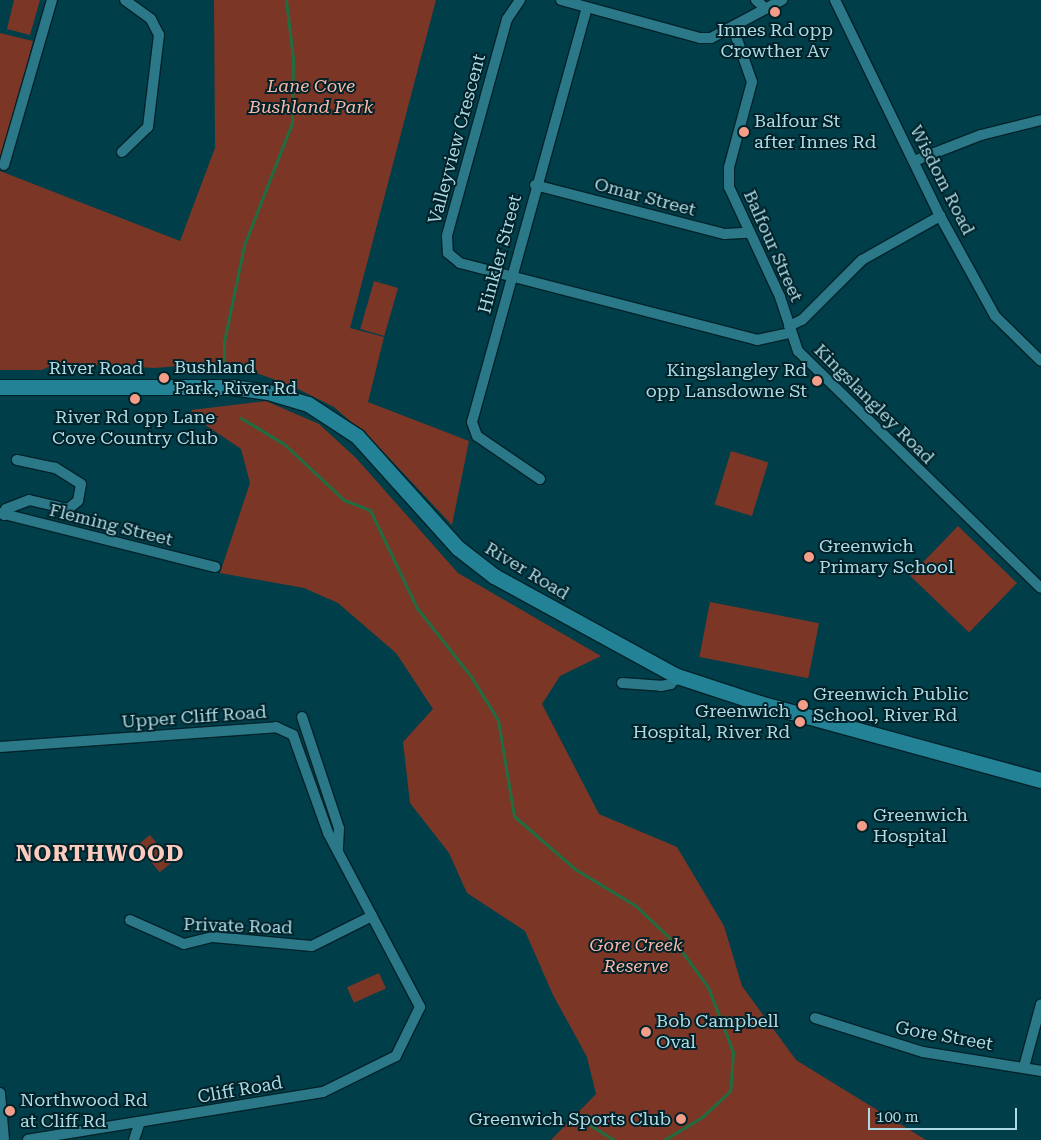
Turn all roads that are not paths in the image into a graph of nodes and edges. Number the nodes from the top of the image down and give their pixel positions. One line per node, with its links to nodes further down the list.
1 (52, 0): 14 (street)
2 (125, 0): 12 (street)
3 (520, 0): 18 (street, Valleyview Crescent)
4 (561, 0): 8 (street)
5 (756, 0): 9 (street)
6 (782, 0): 9 (street)
7 (835, 0): 13 (street, Wisdom Road)
8 (587, 8): 10 (street); 15 (street, Hinkler Street)
9 (766, 9): 10 (street)
10 (732, 28): 17 (street, Balfour Street)
11 (1041, 120): 13 (street)
12 (122, 152)
13 (914, 161): 16 (street, Wisdom Road)
14 (4, 165)
15 (535, 185): 17 (street, Omar Street); 18 (street, Hinkler Street)
16 (940, 216): 19 (street); 20 (street, Wisdom Road)
17 (747, 233): 19 (street, Balfour Street)
18 (512, 277): 19 (street); 23 (street, Hinkler Street)
19 (790, 329): 26 (street, Kingslangley Road)
20 (1041, 360)
21 (0, 387): 27 (main road, River Road)
22 (17, 460): 24 (street)
23 (540, 479)
24 (2, 514): 25 (street, Fleming Street)
25 (215, 567)
26 (1041, 588)
27 (677, 676): 28 (street); 31 (main road, River Road)
28 (622, 683)
29 (302, 717): 32 (street, Upper Cliff Road)
30 (0, 748): 32 (street, Upper Cliff Road)
31 (1041, 780)
32 (338, 852): 33 (street, Upper Cliff Road)
33 (372, 916): 34 (street, Private Road); 36 (street, Upper Cliff Road)
34 (130, 920)
35 (1041, 1004): 38 (street)
36 (420, 1007): 41 (street, Cliff Road)
37 (815, 1018): 38 (street, Gore Street)
38 (1024, 1067): 39 (street, Gore Street)
39 (1041, 1071)
40 (0, 1093): 42 (street)
41 (138, 1125): 43 (street, Cliff Road); 44 (street)
42 (3, 1138)
43 (28, 1140)
44 (134, 1140)

